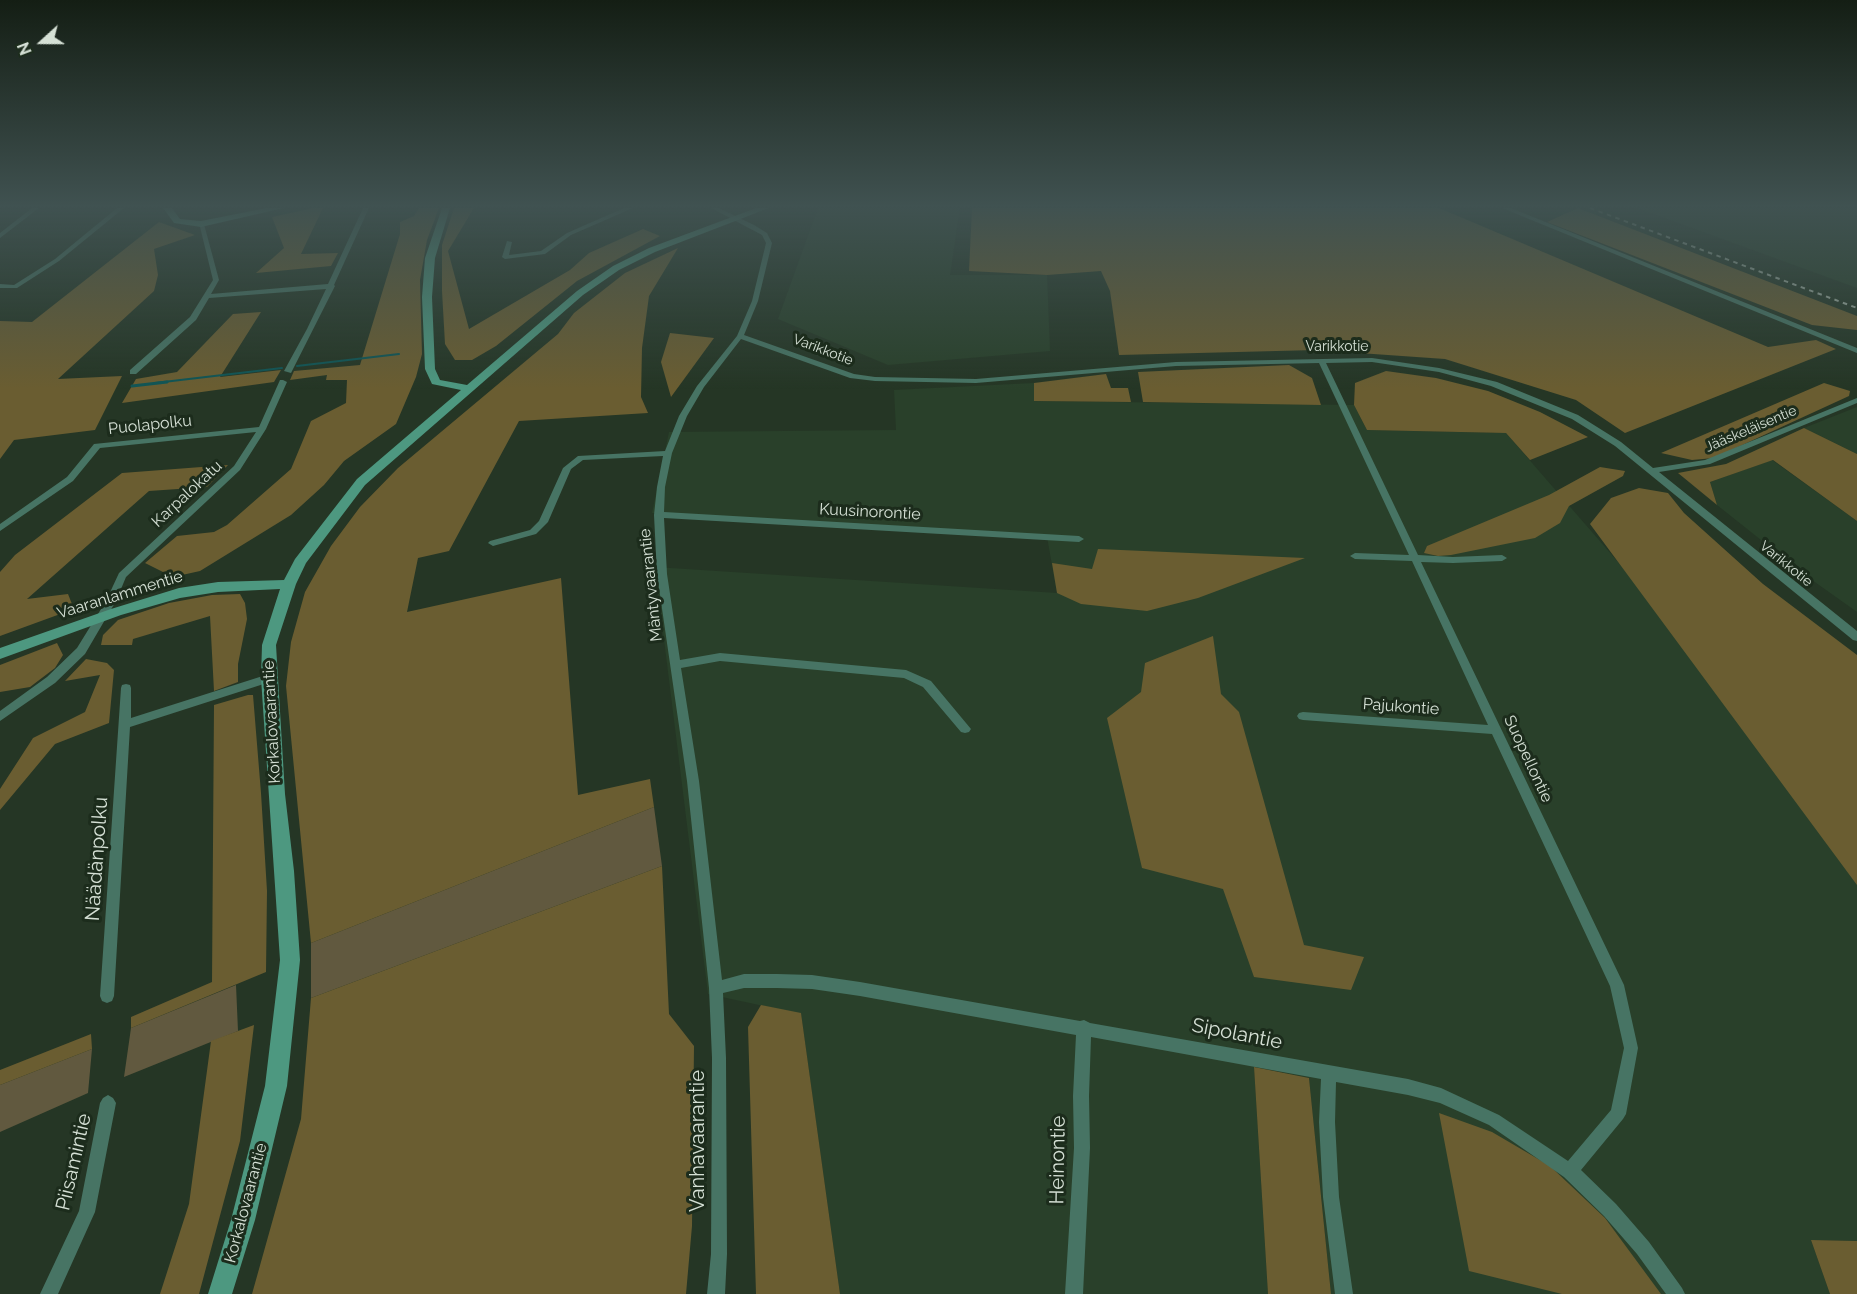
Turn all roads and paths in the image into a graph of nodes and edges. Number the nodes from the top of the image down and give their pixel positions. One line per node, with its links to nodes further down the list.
1 (44, 268): 8 (street)
2 (213, 268): 10 (street)
3 (340, 268): 9 (street)
4 (429, 268): 17 (street)
5 (615, 268): 17 (street, Korkalovaarantie)
6 (763, 268): 11 (street, Mäntyvaarantie)
7 (1654, 268): 12 (street)
8 (0, 286)
9 (332, 286): 10 (street); 14 (street)
10 (208, 296): 15 (street)
11 (740, 336): 13 (street, Varikkotie); 20 (street, Mäntyvaarantie)
12 (1857, 351)
13 (1321, 360): 21 (street, Varikkotie); 28 (street, Suopellontie)
14 (288, 370)
15 (134, 372)
16 (283, 381): 19 (street, Karpalokatu)
17 (467, 388): 29 (street, Korkalovaarantie)
18 (1857, 400): 21 (street, Jääskeläisentie)
19 (262, 429): 23 (street, Puolapolku); 30 (street, Karpalokatu)
20 (668, 453): 22 (street, Mäntyvaarantie); 25 (street)
21 (1652, 471): 31 (street, Varikkotie)
22 (659, 515): 24 (street, Kuusinorontie); 33 (street, Mäntyvaarantie)
23 (0, 528)
24 (1079, 539)
25 (493, 543)
26 (1355, 556): 28 (street)
27 (1502, 558): 28 (street)
28 (1416, 559): 40 (street, Suopellontie)
29 (289, 584): 30 (street, Vaaranlammentie); 34 (street, Korkalovaarantie)
30 (99, 618): 32 (street, Vaaranlammentie); 37 (street, Karpalokatu)
31 (1857, 637)
32 (0, 654)
33 (675, 665): 39 (street); 41 (street, Mäntyvaarantie)
34 (269, 678): 38 (street); 48 (street, Korkalovaarantie)
35 (126, 688): 38 (street, Näädänpolku)
36 (1303, 716): 40 (street, Pajukontie)
37 (0, 717)
38 (125, 724): 42 (street, Näädänpolku)
39 (965, 729)
40 (1496, 730): 46 (street, Suopellontie)
41 (716, 988): 43 (street, Sipolantie); 49 (street, Vanhavaarantie)
42 (107, 996)
43 (1084, 1027): 44 (street, Sipolantie); 50 (street, Heinontie)
44 (1329, 1074): 46 (street, Sipolantie); 51 (street)
45 (108, 1103): 47 (street, Piisamintie)
46 (1570, 1171): 52 (street, Sipolantie)
47 (49, 1294)
48 (220, 1294)
49 (716, 1294)
50 (1074, 1294)
51 (1344, 1294)
52 (1676, 1294)

